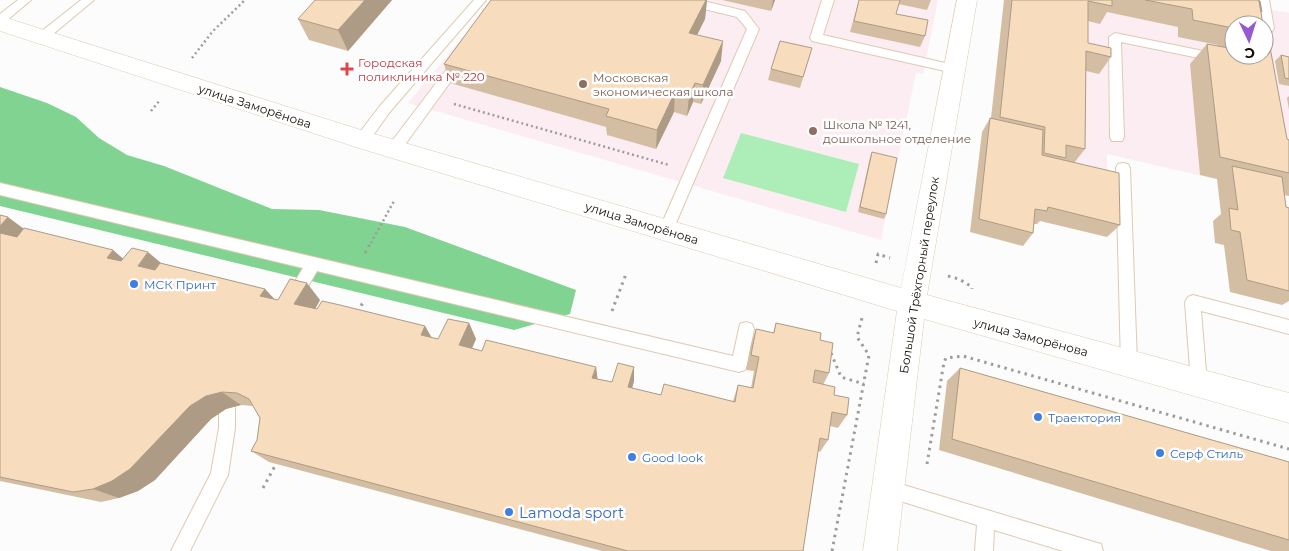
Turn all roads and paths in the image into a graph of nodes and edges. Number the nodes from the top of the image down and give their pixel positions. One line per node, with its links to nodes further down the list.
1 (25, 0): 10 (lane)
2 (88, 0): 11 (lane)
3 (244, 0): 14 (path)
4 (480, 0): 20 (lane)
5 (684, 0): 23 (lane)
6 (828, 0): 15 (lane)
7 (967, 0): 15 (street, Большой Трёхгорный переулок)
8 (1263, 0): 9 (lane)
9 (1266, 15)
10 (0, 22): 11 (street, улица Заморёнова)
11 (42, 37): 20 (street, улица Заморёнова)
12 (465, 52): 16 (lane)
13 (1219, 58): 19 (lane)
14 (190, 61)
15 (954, 69): 30 (street, Большой Трёхгорный переулок)
16 (432, 97): 21 (lane); 23 (path)
17 (160, 100): 18 (path)
18 (152, 111)
19 (1116, 137)
20 (362, 140): 21 (street, улица Заморёнова)
21 (394, 150): 26 (street, улица Заморёнова)
22 (1123, 168): 37 (lane)
23 (691, 172): 26 (lane)
24 (0, 189): 28 (lane)
25 (394, 201): 27 (path)
26 (666, 230): 30 (street, улица Заморёнова)
27 (370, 244)
28 (314, 263): 32 (lane); 34 (lane)
29 (626, 274): 31 (path)
30 (912, 303): 37 (street, улица Заморёнова); 45 (street, Большой Трёхгорный переулок)
31 (612, 310)
32 (284, 314)
33 (1289, 326): 38 (lane)
34 (746, 329)
35 (828, 348): 39 (path)
36 (869, 355): 39 (path)
37 (1129, 364): 38 (street, улица Заморёнова)
38 (1199, 383): 41 (street, улица Заморёнова)
39 (864, 384): 49 (path)
40 (227, 408): 48 (lane)
41 (1289, 408)
42 (1289, 449): 46 (path)
43 (276, 464): 44 (path)
44 (263, 488)
45 (887, 488): 46 (lane); 50 (street, Большой Трёхгорный переулок)
46 (921, 499): 47 (lane)
47 (986, 518): 51 (lane); 52 (lane)
48 (180, 551)
49 (832, 551)
50 (880, 551)
51 (984, 551)
52 (1094, 551)

